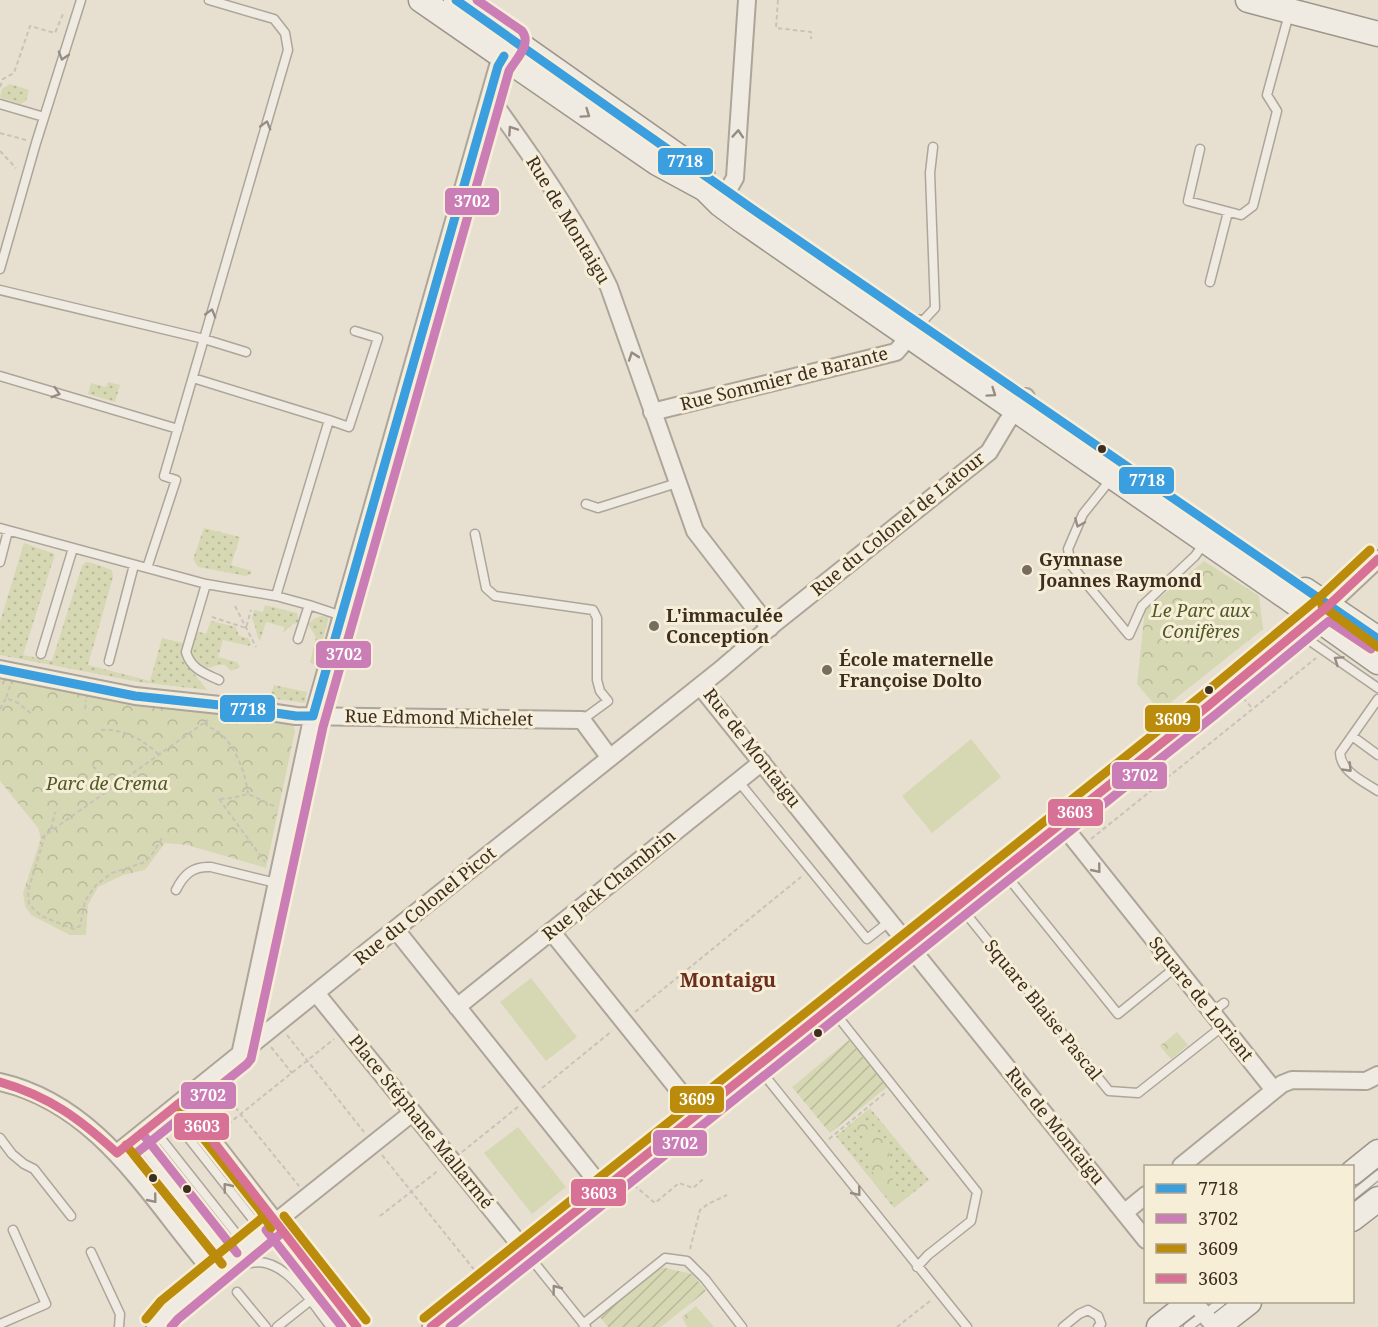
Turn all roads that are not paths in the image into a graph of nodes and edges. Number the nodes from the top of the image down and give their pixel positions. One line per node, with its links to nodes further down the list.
1 (81, 0): 14 (lane, one-way to 14)
2 (209, 0): 7 (lane)
3 (421, 0): 11 (main road)
4 (456, 0): 11 (main road)
5 (747, 0): 17 (street, one-way to 5)
6 (1248, 0): 8 (main road)
7 (219, 2): 24 (lane, one-way to 7)
8 (1285, 5): 9 (main road); 10 (main road); 18 (lane)
9 (1378, 26)
10 (1378, 34)
11 (509, 48): 12 (street); 17 (main road)
12 (490, 98): 29 (street, Rue de Montaigu, one-way to 12); 60 (street)
13 (0, 104): 14 (lane)
14 (44, 117): 19 (lane)
15 (933, 147): 22 (lane)
16 (1200, 149): 18 (lane)
17 (724, 198): 22 (main road)
18 (1228, 212): 20 (lane)
19 (0, 269)
20 (1210, 282)
21 (0, 290): 24 (lane)
22 (915, 330): 28 (main road); 29 (street, Rue Sommier de Barante)
23 (355, 331): 30 (lane)
24 (204, 339): 25 (lane); 27 (lane)
25 (246, 352)
26 (0, 376): 31 (lane, one-way to 31)
27 (192, 378): 30 (lane); 31 (lane)
28 (1021, 404): 32 (main road); 37 (main road); 48 (street, Rue du Colonel de Latour)
29 (652, 412): 33 (street, Rue de Montaigu)
30 (329, 420): 44 (lane)
31 (177, 429): 42 (lane)
32 (1113, 476): 37 (main road); 37 (lane, one-way to 37)
33 (677, 483): 34 (lane); 48 (street, Rue de Montaigu)
34 (586, 504)
35 (4, 530): 38 (lane); 40 (lane)
36 (475, 534): 61 (lane)
37 (1211, 535): 47 (main road)
38 (73, 548): 41 (lane); 52 (lane)
39 (1378, 559): 47 (street)
40 (0, 562)
41 (134, 564): 42 (lane); 53 (lane)
42 (147, 568): 43 (lane)
43 (206, 584): 44 (lane); 56 (lane)
44 (276, 596): 45 (lane)
45 (309, 605): 46 (lane); 49 (lane)
46 (333, 613)
47 (1314, 618): 50 (main road); 51 (main road); 54 (main road); 58 (lane, one-way to 47); 68 (street)
48 (770, 628): 57 (street, Rue de Montaigu)
49 (298, 639)
50 (1378, 639)
51 (1378, 647)
52 (41, 654)
53 (109, 661)
54 (1378, 662)
55 (5, 674): 60 (street, Rue Edmond Michelet)
56 (219, 680)
57 (700, 686): 64 (street, Rue du Colonel Picot); 65 (street, Rue de Montaigu)
58 (1378, 688)
59 (1378, 699): 62 (lane)
60 (314, 716): 61 (street, Rue Edmond Michelet); 70 (street)
61 (582, 720): 64 (street)
62 (1352, 736): 63 (lane); 67 (lane, one-way to 67)
63 (1378, 755)
64 (610, 758): 74 (street, Rue du Colonel Picot)
65 (762, 762): 66 (street, Rue Jack Chambrin); 73 (street, Rue de Montaigu)
66 (739, 782): 73 (lane); 75 (street, Rue Jack Chambrin)
67 (1378, 791)
68 (1060, 823): 69 (street); 77 (street, Square de Lorient, one-way to 77)
69 (1002, 870): 72 (street); 77 (lane)
70 (276, 883): 71 (lane); 82 (street)
71 (176, 890)
72 (959, 905): 76 (street); 81 (lane, Square Blaise Pascal)
73 (890, 921): 76 (street, Rue de Montaigu)
74 (396, 930): 78 (street, Rue du Colonel Picot); 79 (street)
75 (551, 931): 79 (street, Rue Jack Chambrin); 90 (street)
76 (909, 944): 80 (street); 102 (street, Rue de Montaigu)
77 (1176, 967): 81 (street, Square de Lorient)
78 (316, 993): 82 (street, Rue du Colonel Picot); 89 (street, Place Stéphane Mallarmé)
79 (457, 1007): 98 (street)
80 (831, 1008): 83 (street); 113 (lane)
81 (1223, 1026): 86 (street, Square de Lorient)
82 (240, 1055): 87 (street, Rue du Colonel Picot)
83 (757, 1066): 90 (street); 113 (lane, one-way to 113)
84 (1378, 1075): 86 (street)
85 (0, 1082): 94 (street)
86 (1274, 1090): 95 (street)
87 (182, 1101): 88 (street, Rue du Colonel Picot); 105 (street)
88 (168, 1112): 91 (street, Rue du Colonel Picot); 107 (lane, one-way to 88)
89 (412, 1113): 105 (street); 110 (street, Place Stéphane Mallarmé)
90 (698, 1114): 98 (street)
91 (151, 1126): 94 (street, Rue du Colonel Picot); 109 (lane)
92 (0, 1138): 103 (lane)
93 (1378, 1152): 96 (main road)
94 (117, 1153): 112 (lane); 114 (street, one-way to 114)
95 (1182, 1165)
96 (1354, 1172)
97 (1378, 1175): 99 (lane)
98 (609, 1185): 110 (street)
99 (1354, 1195)
100 (1144, 1197): 102 (street)
101 (1378, 1198): 104 (main road)
102 (1124, 1213): 108 (street, Rue de Montaigu)
103 (71, 1216)
104 (1354, 1218)
105 (275, 1223): 107 (street); 115 (street)
106 (13, 1230): 121 (lane)
107 (261, 1234): 109 (street)
108 (1144, 1238)
109 (246, 1246): 112 (street)
110 (525, 1251): 123 (lane, one-way to 110); 129 (street)
111 (91, 1252): 124 (lane)
112 (230, 1259): 114 (street)
113 (918, 1267): 131 (lane)
114 (212, 1272): 117 (lane); 122 (street)
115 (326, 1287): 117 (lane); 128 (street)
116 (237, 1292): 125 (lane)
117 (310, 1301): 126 (lane); 127 (lane)
118 (1220, 1303): 120 (lane)
119 (1245, 1303): 120 (main road)
120 (1204, 1314): 134 (main road); 135 (lane)
121 (0, 1324)
122 (160, 1326)
123 (585, 1326): 130 (lane)
124 (119, 1327)
125 (266, 1327)
126 (277, 1327)
127 (331, 1327)
128 (357, 1327)
129 (431, 1327)
130 (742, 1327)
131 (967, 1327)
132 (1063, 1327): 133 (lane)
133 (1098, 1327)
134 (1159, 1327)
135 (1188, 1327)

